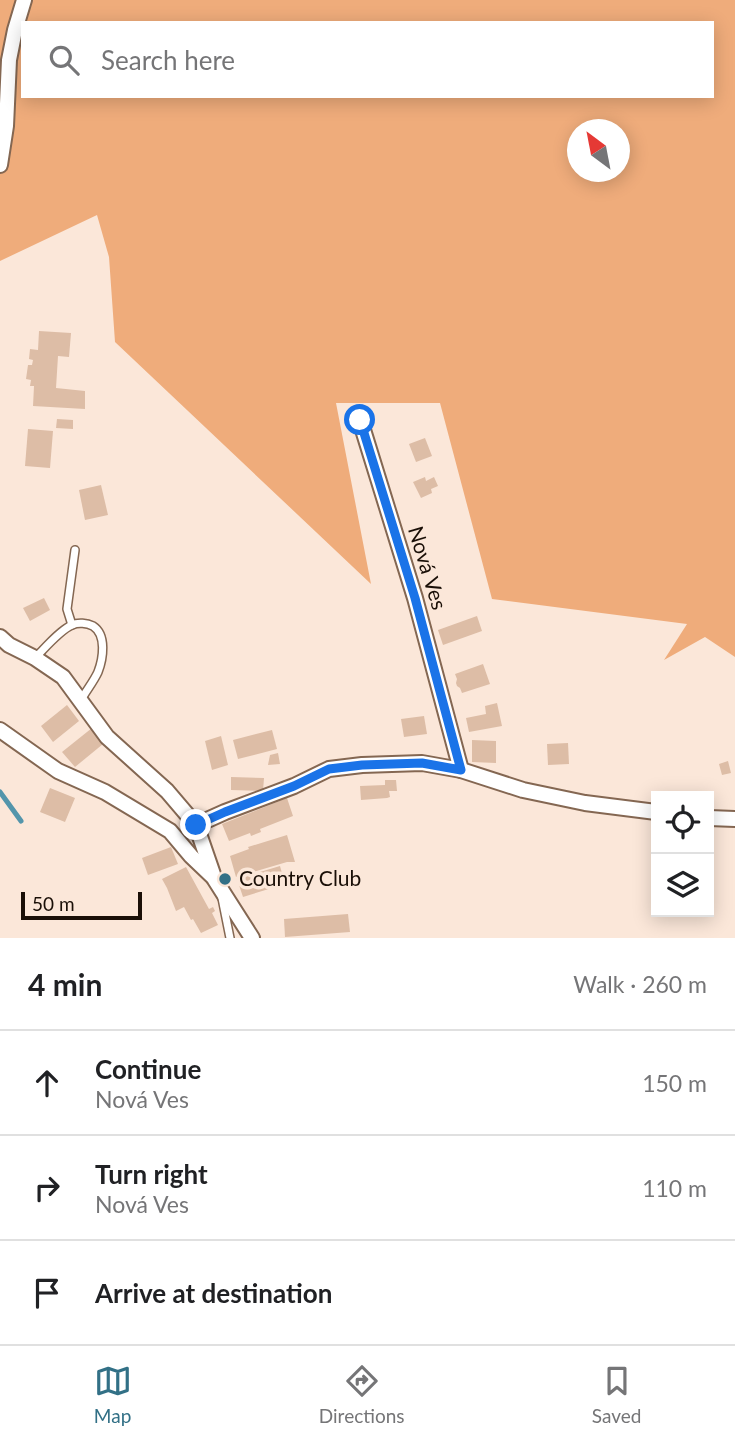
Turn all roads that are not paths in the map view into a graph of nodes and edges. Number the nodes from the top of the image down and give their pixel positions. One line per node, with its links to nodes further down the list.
1 (23, 0): 2 (street)
2 (0, 165)
3 (360, 420): 10 (street, Nová Ves)
4 (75, 550): 5 (lane)
5 (72, 625): 7 (lane); 8 (lane)
6 (0, 637): 7 (street)
7 (35, 657): 8 (street)
8 (80, 700): 14 (street)
9 (0, 730): 15 (street)
10 (461, 770): 11 (street); 14 (street)
11 (651, 811)
12 (714, 818): 13 (street)
13 (735, 819)
14 (196, 825): 15 (street)
15 (218, 883): 16 (lane); 17 (street)
16 (230, 938)
17 (252, 938)

